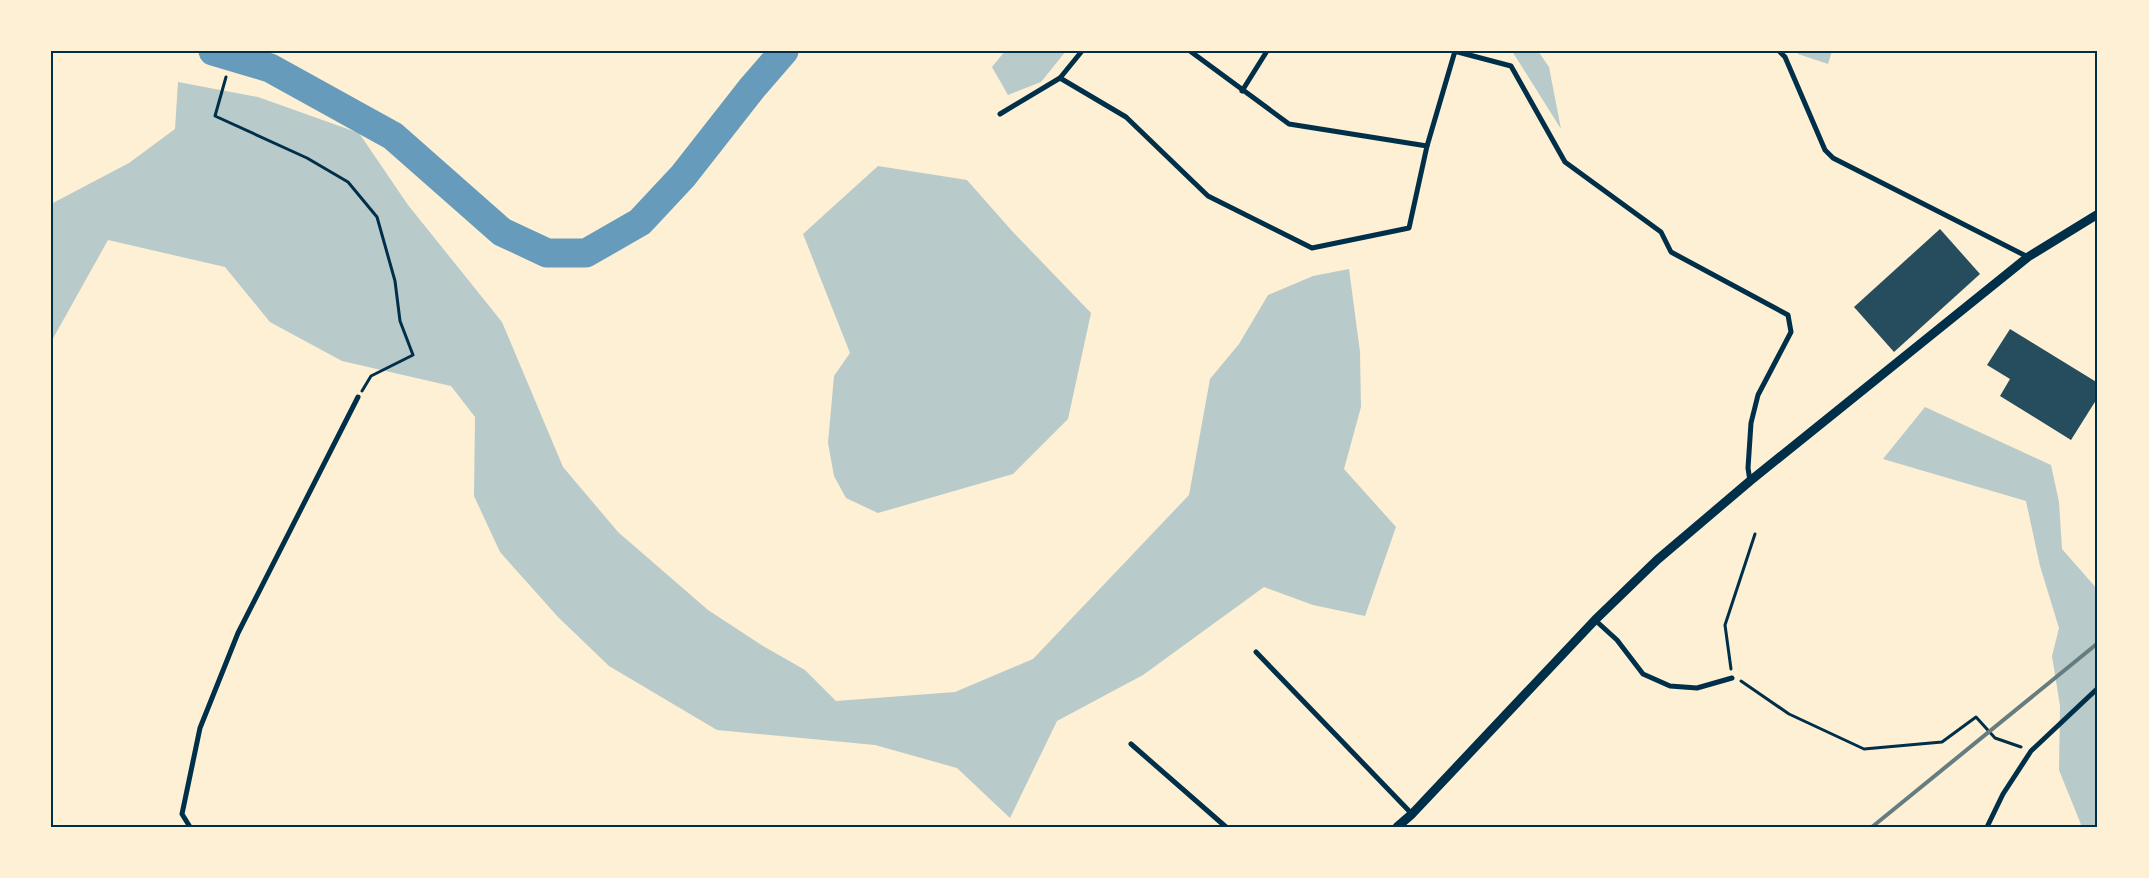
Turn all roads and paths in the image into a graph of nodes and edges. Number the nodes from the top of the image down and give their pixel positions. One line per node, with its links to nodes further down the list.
1 (1082, 51): 7 (street)
2 (1190, 51): 8 (street)
3 (1267, 51): 8 (street)
4 (1455, 51): 10 (street); 14 (street)
5 (1779, 51): 12 (street)
6 (226, 77): 13 (path)
7 (1060, 78): 9 (street); 10 (street)
8 (1242, 91): 10 (street)
9 (1000, 114)
10 (1427, 146)
11 (2098, 214): 12 (street)
12 (2028, 257): 14 (street)
13 (358, 397): 23 (street)
14 (1750, 481): 16 (street)
15 (1755, 534): 18 (path)
16 (1594, 620): 18 (street); 22 (street)
17 (1256, 652): 22 (street)
18 (1732, 678): 21 (path)
19 (2098, 688): 21 (street)
20 (1131, 744): 24 (street)
21 (2032, 751): 26 (street)
22 (1412, 814): 25 (street)
23 (190, 827)
24 (1226, 827)
25 (1397, 827)
26 (1987, 827)

